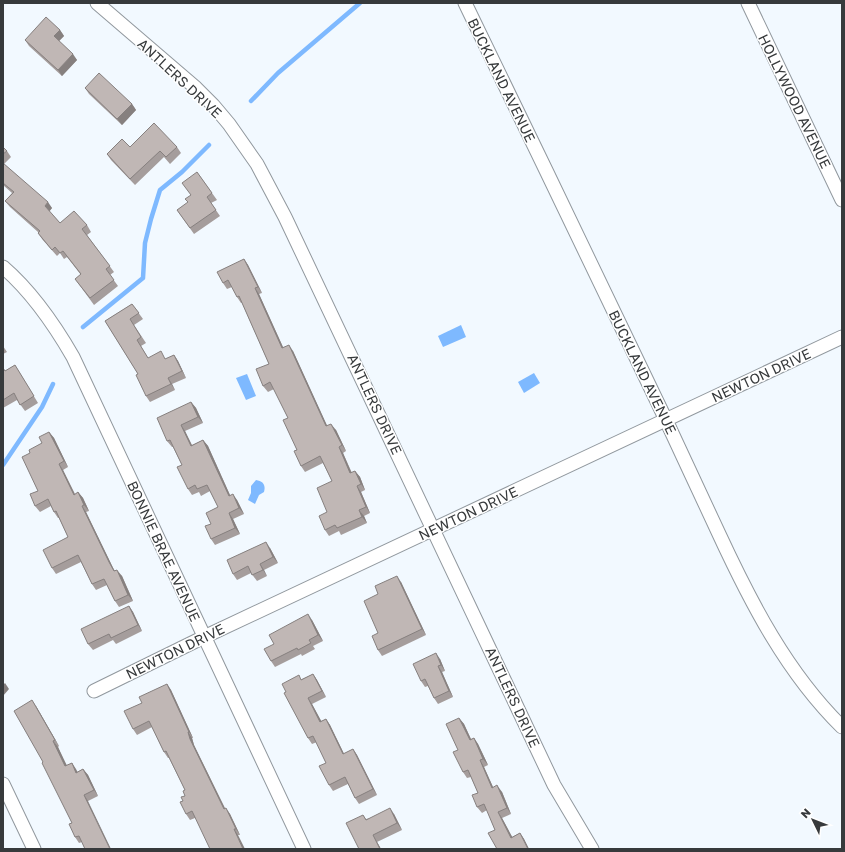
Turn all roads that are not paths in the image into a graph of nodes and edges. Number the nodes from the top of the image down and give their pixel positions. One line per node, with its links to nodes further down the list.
1 (98, 3): 8 (street, ANTLERS DRIVE)
2 (466, 3): 7 (street, BUCKLAND AVENUE)
3 (748, 3): 4 (street, HOLLYWOOD AVENUE)
4 (842, 200)
5 (3, 267): 9 (street, BONNIE BRAE AVENUE)
6 (842, 337): 7 (street, NEWTON DRIVE)
7 (666, 420): 8 (street, NEWTON DRIVE); 11 (street, BUCKLAND AVENUE)
8 (434, 529): 9 (street, NEWTON DRIVE); 15 (street, ANTLERS DRIVE)
9 (204, 637): 10 (street, NEWTON DRIVE); 14 (street, BONNIE BRAE AVENUE)
10 (94, 691)
11 (842, 727)
12 (3, 784): 13 (street)
13 (34, 849)
14 (304, 849)
15 (592, 849)

